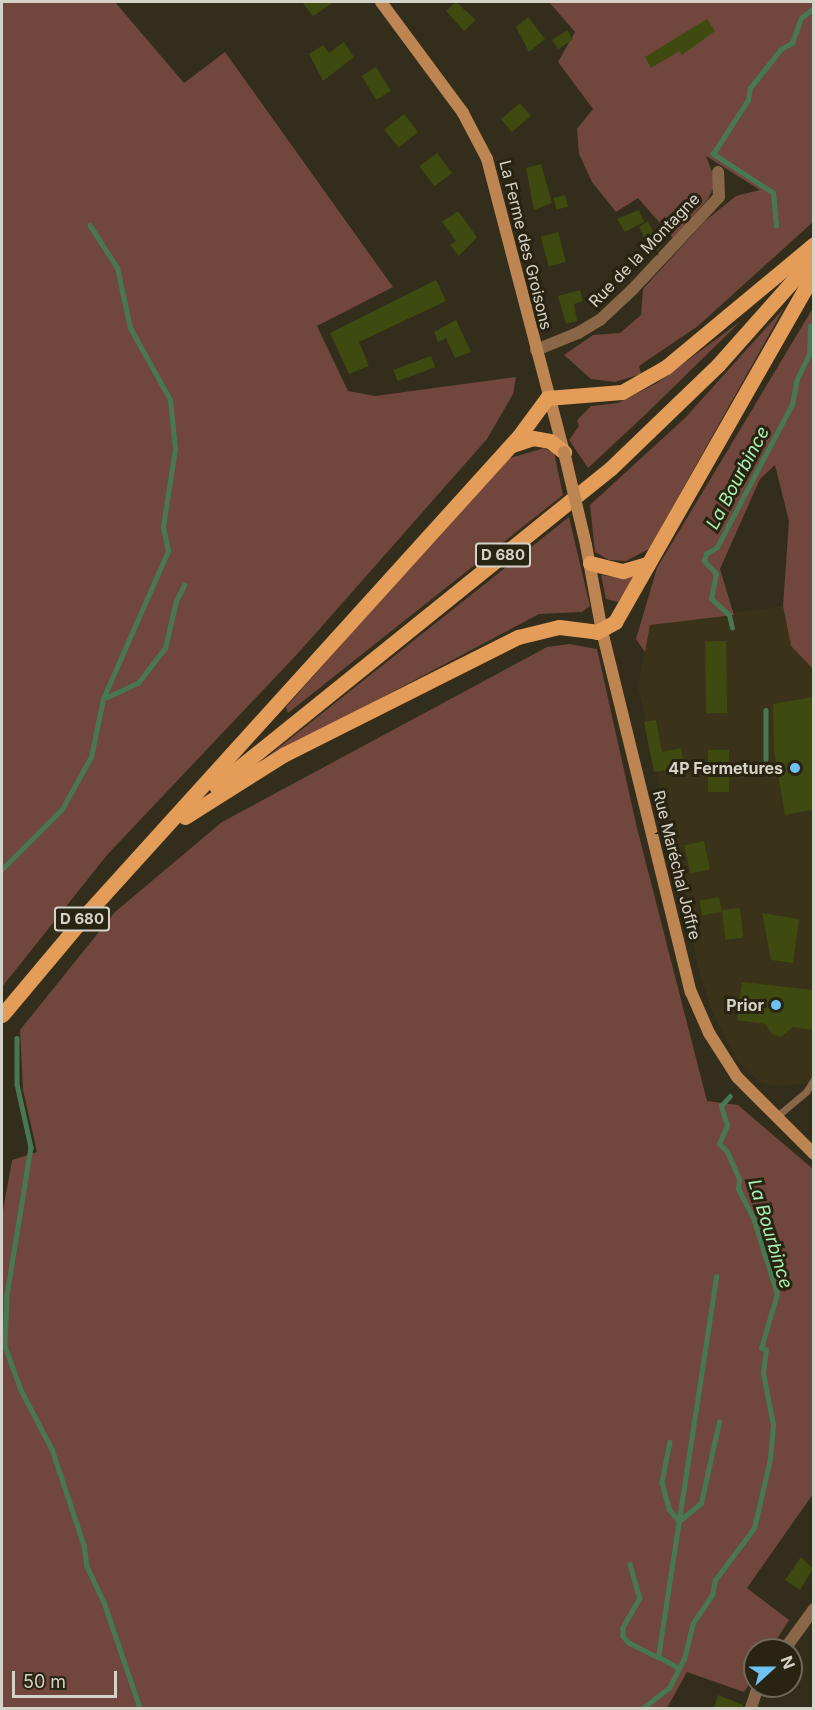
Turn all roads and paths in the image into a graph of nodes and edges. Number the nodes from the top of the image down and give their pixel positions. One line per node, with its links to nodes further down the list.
1 (381, 2): 6 (main road, La Ferme des Groisons)
2 (718, 172): 6 (street, Rue de la Montagne)
3 (813, 244): 7 (main road)
4 (813, 257): 13 (main road, D 680)
5 (813, 273): 11 (main road)
6 (536, 350): 7 (main road, La Ferme des Groisons)
7 (547, 398): 8 (main road); 9 (main road, La Ferme des Groisons)
8 (510, 446): 9 (main road); 13 (main road)
9 (564, 452): 10 (main road, Rue Maréchal Joffre, bridge)
10 (590, 563): 11 (main road); 12 (main road, Rue Maréchal Joffre)
11 (648, 564): 12 (main road)
12 (602, 631): 13 (main road); 16 (main road, Rue Maréchal Joffre)
13 (169, 827): 14 (main road, D 680)
14 (2, 1015)
15 (813, 1079): 16 (lane)
16 (776, 1117): 17 (main road, Rue Maréchal Joffre)
17 (813, 1154)
18 (813, 1609): 19 (street)
19 (792, 1638)

